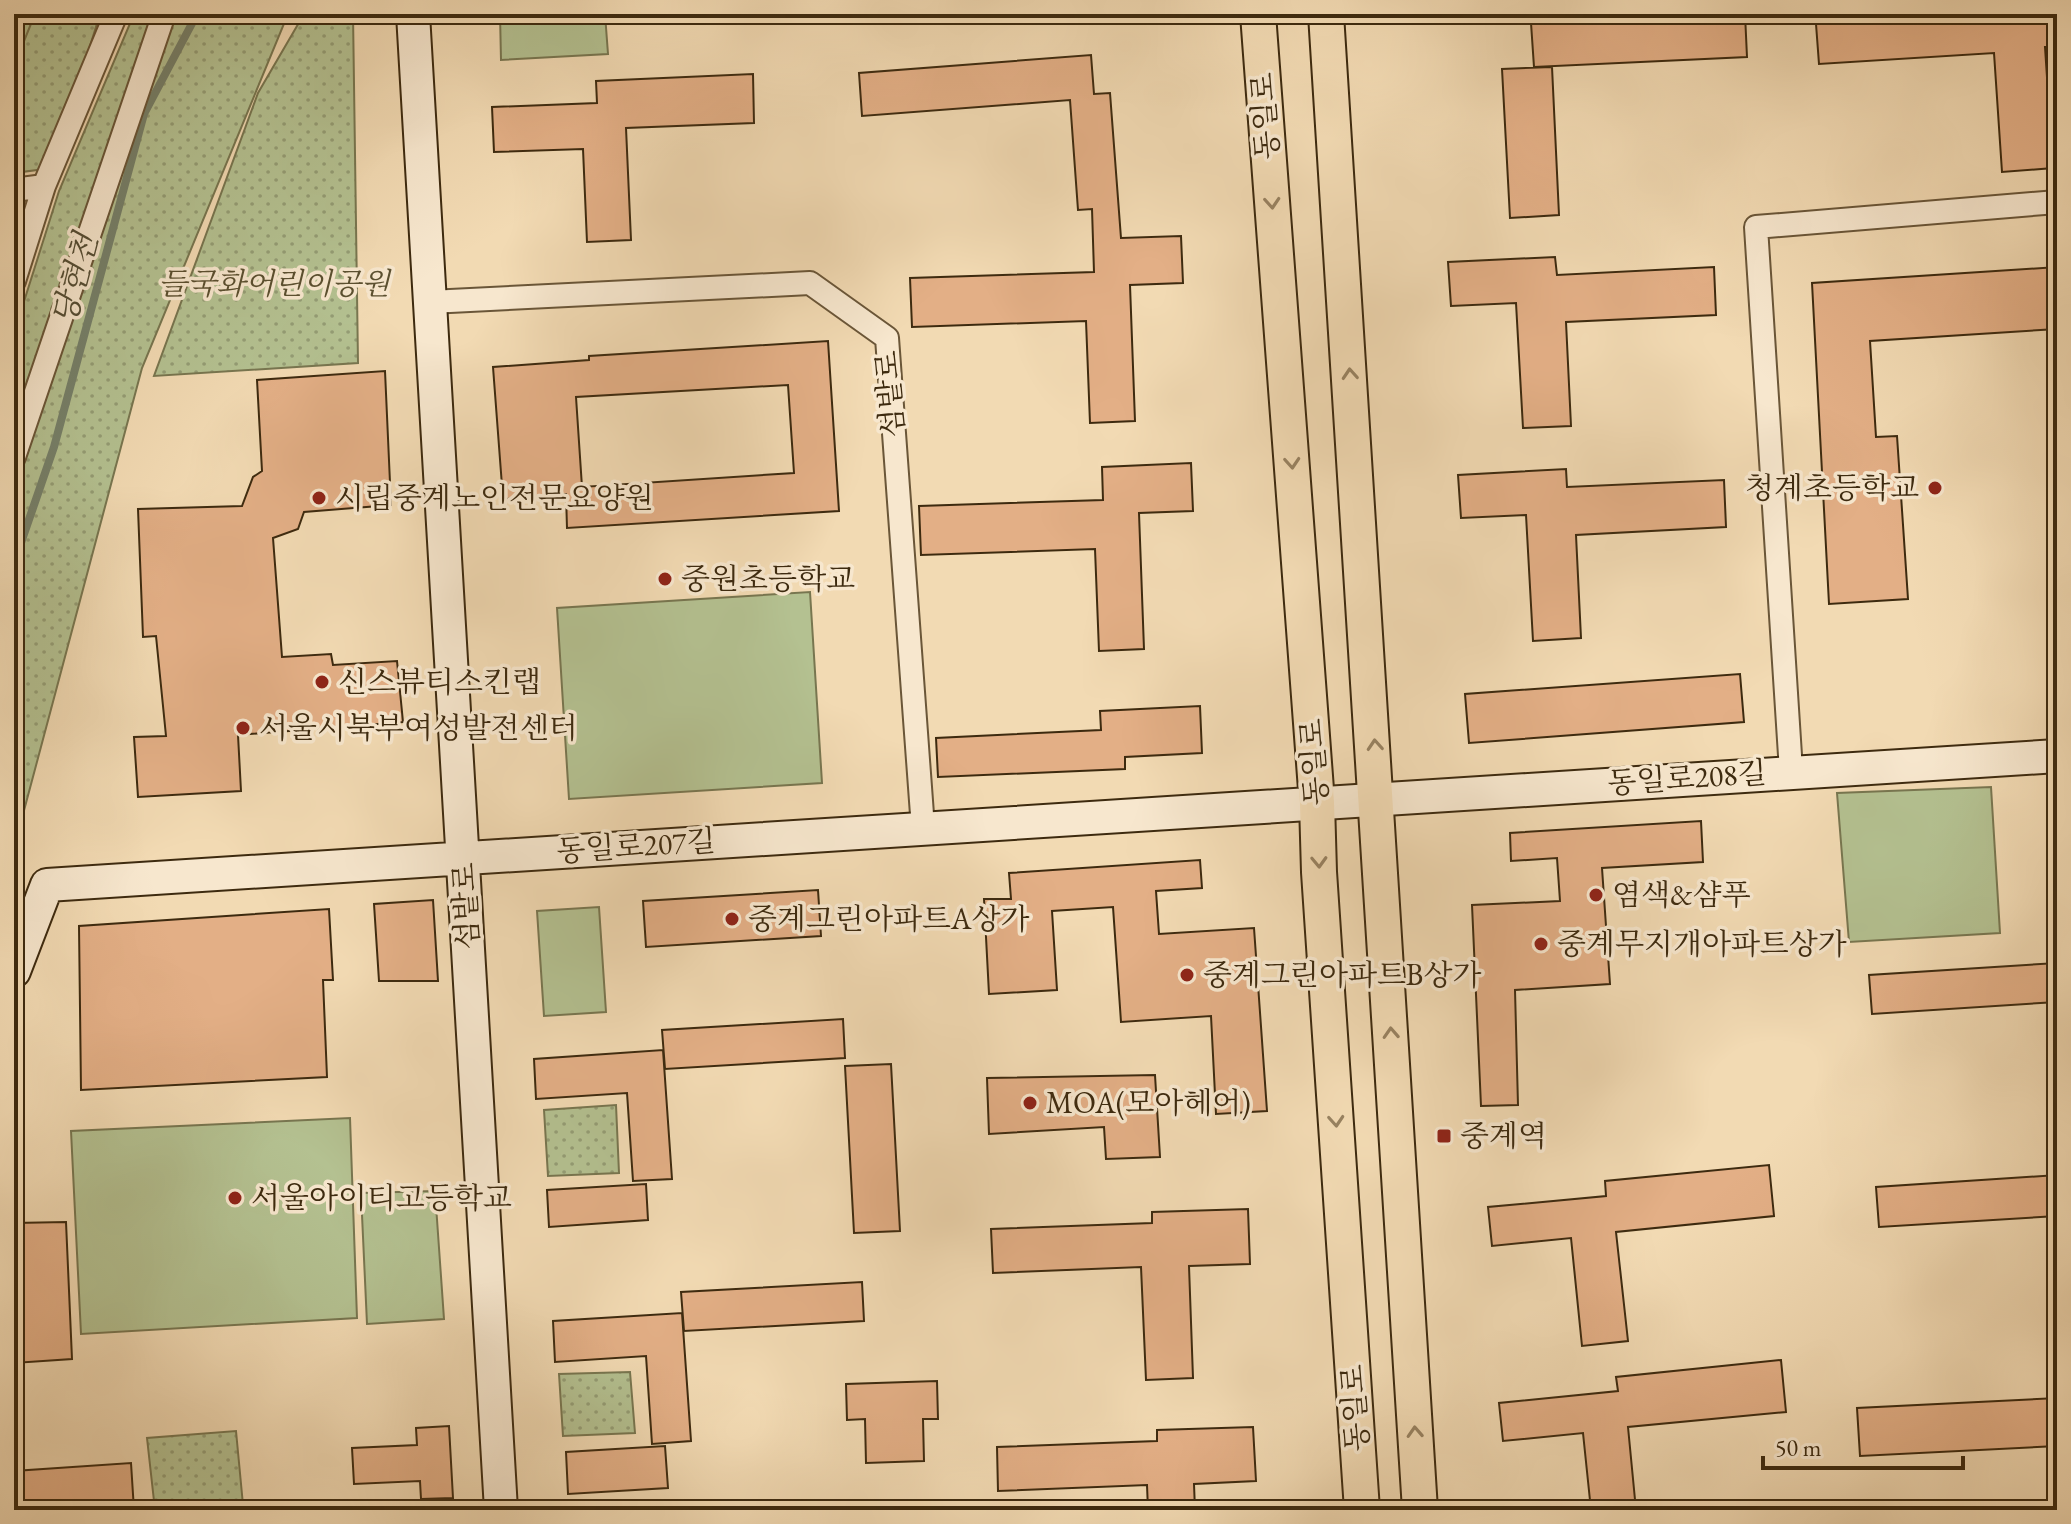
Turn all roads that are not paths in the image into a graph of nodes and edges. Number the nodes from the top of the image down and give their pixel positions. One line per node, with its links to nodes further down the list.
1 (116, 14): 6 (street)
2 (164, 14): 11 (street)
3 (413, 14): 10 (street, 섬밭로)
4 (1258, 14): 15 (main road, 동일로, one-way to 15)
5 (1326, 14): 14 (main road, 동일로, one-way to 5)
6 (44, 186): 7 (street); 9 (street)
7 (14, 190)
8 (2057, 202): 13 (street)
9 (14, 281)
10 (430, 302): 16 (street, 섬밭로); 17 (street, 섬밭로)
11 (14, 457)
12 (2057, 756): 13 (street, 동일로208길)
13 (1791, 771): 14 (street, 동일로208길)
14 (1378, 799): 15 (street, 동일로208길); 21 (main road, 동일로, one-way to 14)
15 (1317, 803): 16 (street, 동일로207길); 20 (main road, 동일로, one-way to 20)
16 (923, 828): 17 (street, 동일로207길)
17 (463, 858): 18 (street, 동일로207길); 19 (street, 섬밭로)
18 (14, 971)
19 (501, 1510)
20 (1362, 1510)
21 (1420, 1510)

